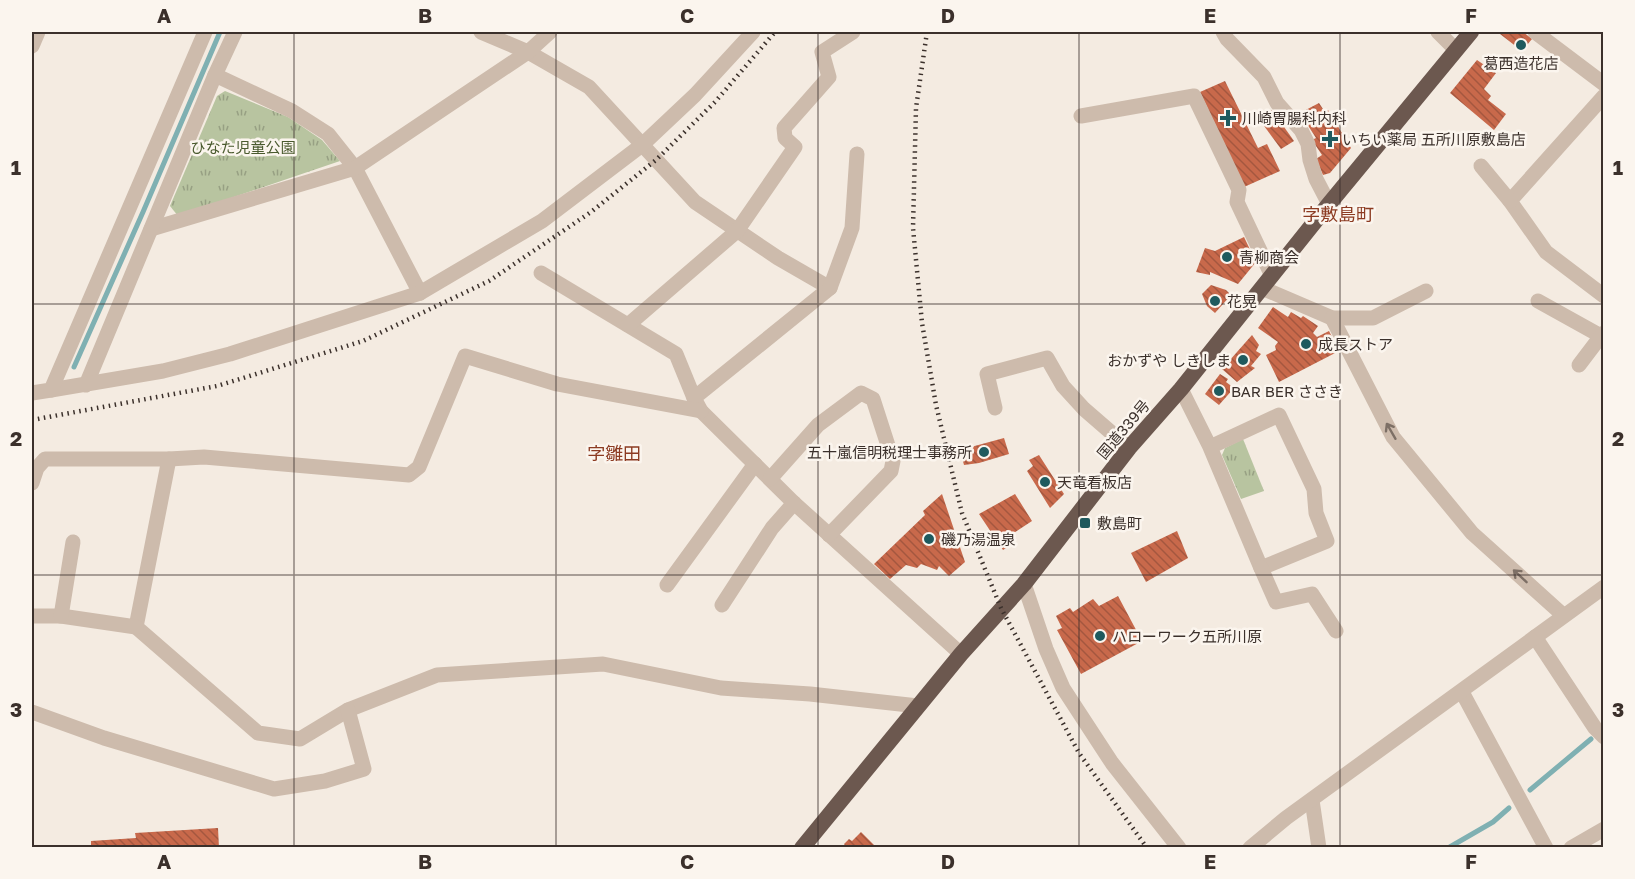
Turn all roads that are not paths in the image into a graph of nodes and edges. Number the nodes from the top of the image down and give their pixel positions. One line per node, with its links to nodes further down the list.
1 (38, 32): 12 (street)
2 (205, 32): 40 (street)
3 (235, 32): 15 (street)
4 (481, 32): 14 (street)
5 (550, 32): 14 (street)
6 (753, 32): 19 (street)
7 (853, 32): 26 (street)
8 (1223, 32): 24 (street)
9 (1438, 32): 13 (street)
10 (1471, 32): 13 (highway, 国道339号)
11 (1535, 32): 16 (street)
12 (32, 46)
13 (1456, 50): 24 (highway, 国道339号)
14 (528, 52): 19 (street); 22 (street)
15 (215, 75): 22 (street); 25 (street)
16 (1604, 84)
17 (1604, 96): 23 (street)
18 (1081, 116): 28 (street)
19 (642, 145): 26 (street); 31 (street)
20 (857, 154): 29 (street)
21 (1481, 166): 23 (street)
22 (355, 168): 25 (street); 31 (street)
23 (1510, 201): 32 (street)
24 (1329, 204): 28 (highway, 国道339号)
25 (151, 230): 38 (street)
26 (737, 231): 29 (street); 35 (street)
27 (541, 273): 35 (street)
28 (1267, 282): 34 (street); 39 (highway, 国道339号)
29 (830, 288): 42 (street)
30 (1426, 291): 34 (street)
31 (420, 293): 38 (street)
32 (1603, 295)
33 (1538, 301): 36 (street)
34 (1332, 318): 59 (street, one-way to 34)
35 (628, 326): 42 (street)
36 (1602, 335): 37 (street)
37 (1579, 365)
38 (86, 385): 40 (street)
39 (1181, 389): 44 (street); 45 (highway, 国道339号)
40 (51, 390): 41 (street)
41 (32, 393)
42 (697, 405): 46 (street); 47 (street)
43 (995, 408): 45 (street)
44 (1210, 447): 53 (street); 53 (street)
45 (1129, 448): 54 (highway, 国道339号)
46 (169, 459): 49 (street); 61 (street)
47 (755, 464): 48 (street); 55 (street)
48 (770, 479): 50 (street); 51 (street)
49 (32, 483)
50 (794, 503): 51 (street); 57 (street)
51 (829, 535): 64 (street)
52 (73, 542): 60 (street)
53 (1261, 568): 62 (street)
54 (1024, 584): 64 (highway, 国道339号); 73 (street)
55 (667, 585)
56 (1604, 587): 59 (street)
57 (722, 604)
58 (32, 615): 60 (street)
59 (1563, 615): 63 (street)
60 (61, 616): 61 (street)
61 (136, 627): 67 (street)
62 (1336, 631)
63 (1535, 637): 65 (street); 69 (street)
64 (961, 654): 66 (highway, 国道339号)
65 (1462, 692): 70 (street); 76 (street)
66 (918, 706): 67 (street); 72 (highway, 国道339号)
67 (348, 710): 68 (street)
68 (32, 712)
69 (1604, 737)
70 (1311, 800): 74 (street); 75 (street)
71 (1604, 829): 77 (street)
72 (802, 848)
73 (1179, 848)
74 (1250, 848)
75 (1319, 848)
76 (1546, 848)
77 (1571, 848)

